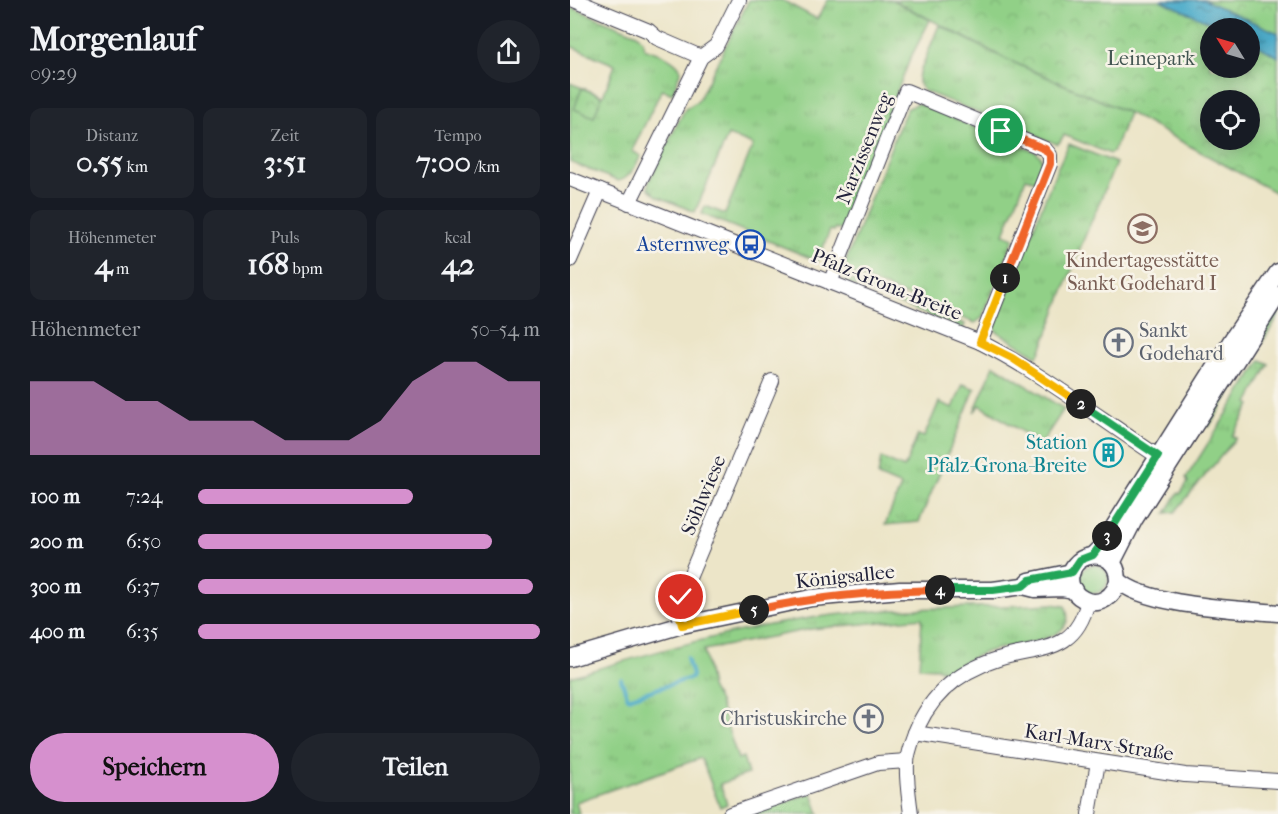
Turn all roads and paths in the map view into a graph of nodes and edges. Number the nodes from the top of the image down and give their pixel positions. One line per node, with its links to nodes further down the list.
1 (574, 0): 3 (street)
2 (739, 0): 3 (street)
3 (701, 57): 6 (street)
4 (570, 179): 5 (street, Pfalz-Grona-Breite)
5 (600, 191): 6 (street, Pfalz-Grona-Breite); 7 (street)
6 (629, 203): 9 (street, Pfalz-Grona-Breite)
7 (570, 260)
8 (1278, 272): 13 (street)
9 (830, 283): 11 (street, Pfalz-Grona-Breite); 11 (street, Narzissenweg)
10 (1278, 295): 13 (street)
11 (980, 342): 13 (street, Pfalz-Grona-Breite)
12 (772, 381): 24 (street, Söhlwiese)
13 (1164, 460): 14 (street, Königsallee); 15 (street)
14 (1093, 555): 15 (street); 16 (street, Königsallee)
15 (1112, 563): 17 (street)
16 (1072, 572): 18 (street, Königsallee); 19 (street)
17 (1118, 580): 20 (street); 21 (street)
18 (1023, 586): 19 (street, Königsallee); 24 (street, Königsallee)
19 (1074, 590): 22 (street)
20 (1110, 596): 21 (street); 22 (street)
21 (1162, 600): 23 (street)
22 (1088, 602): 26 (street)
23 (1278, 613)
24 (682, 625): 25 (street, Königsallee)
25 (570, 658)
26 (915, 733): 27 (street); 28 (street, Karl-Marx-Straße)
27 (907, 761): 30 (street); 31 (street)
28 (1098, 762): 29 (street, Karl-Marx-Straße); 32 (street)
29 (1278, 781)
30 (730, 814)
31 (911, 814)
32 (1089, 814)

